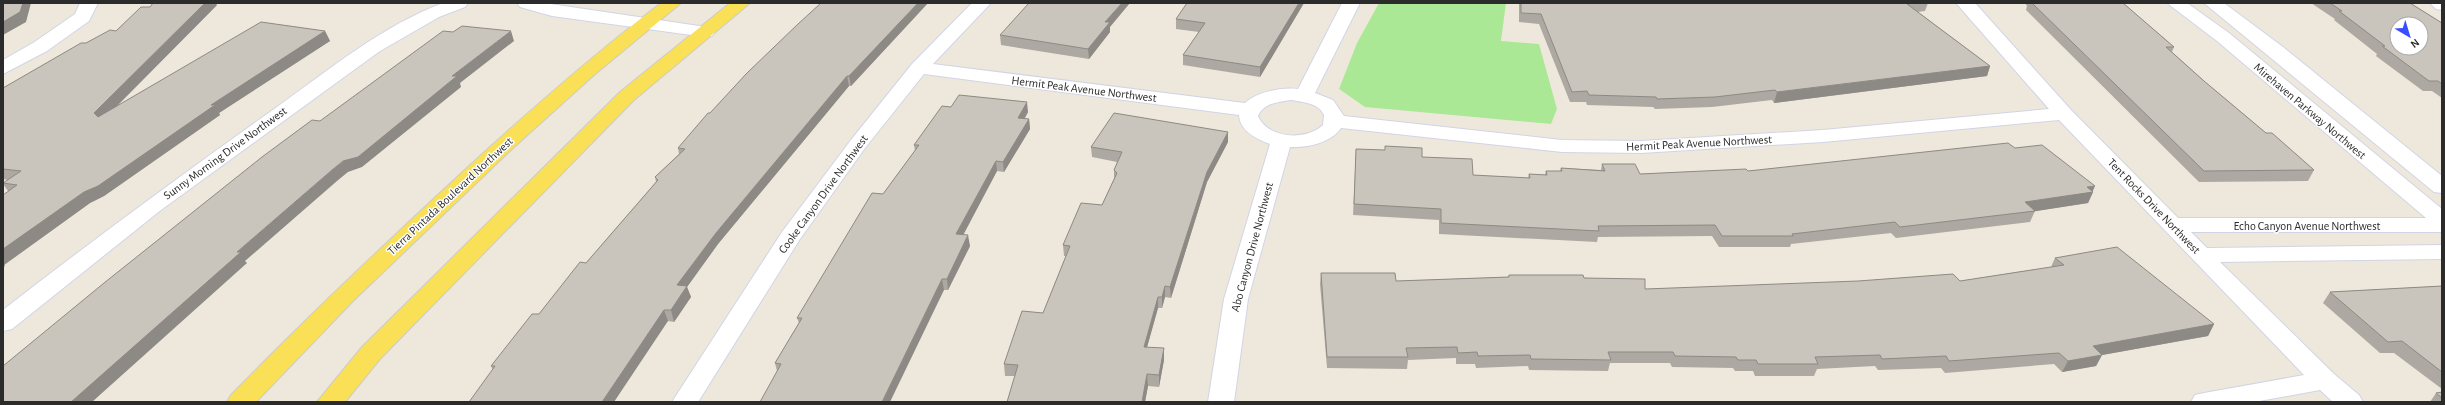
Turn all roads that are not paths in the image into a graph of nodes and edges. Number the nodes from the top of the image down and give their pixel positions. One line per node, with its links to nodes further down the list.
1 (89, 3): 15 (street)
2 (459, 3): 28 (street, Sunny Morning Drive Northwest)
3 (526, 3): 13 (street)
4 (672, 3): 13 (main road, Tierra Pintada Boulevard Northwest)
5 (741, 3): 14 (main road)
6 (982, 3): 16 (street, Cooke Canyon Drive Northwest)
7 (1352, 3): 17 (street)
8 (1965, 3): 19 (street, Tent Rocks Drive Northwest)
9 (2176, 3): 23 (street, Mirehaven Parkway Northwest)
10 (2213, 3): 22 (street, Mirehaven Parkway Northwest)
11 (2439, 3): 12 (street)
12 (2442, 5)
13 (643, 24): 14 (street); 30 (main road, Tierra Pintada Boulevard Northwest)
14 (706, 32): 31 (main road)
15 (3, 68)
16 (919, 68): 18 (street, Hermit Peak Avenue Northwest); 32 (street, Cooke Canyon Drive Northwest)
17 (1304, 96): 18 (street); 20 (street)
18 (1249, 110): 21 (street)
19 (2064, 114): 20 (street, Hermit Peak Avenue Northwest); 24 (street, Tent Rocks Drive Northwest)
20 (1335, 121): 21 (street)
21 (1281, 141): 33 (street, Abo Canyon Drive Northwest)
22 (2442, 187)
23 (2442, 220)
24 (2172, 225): 25 (street, Echo Canyon Avenue Northwest); 27 (street, Tent Rocks Drive Northwest)
25 (2442, 225)
26 (2442, 252): 27 (street)
27 (2201, 255): 29 (street, Tent Rocks Drive Northwest)
28 (3, 323)
29 (2325, 380): 34 (street); 35 (street, Tent Rocks Drive Northwest)
30 (240, 402)
31 (330, 402)
32 (685, 402)
33 (1221, 402)
34 (2204, 402)
35 (2350, 402)

